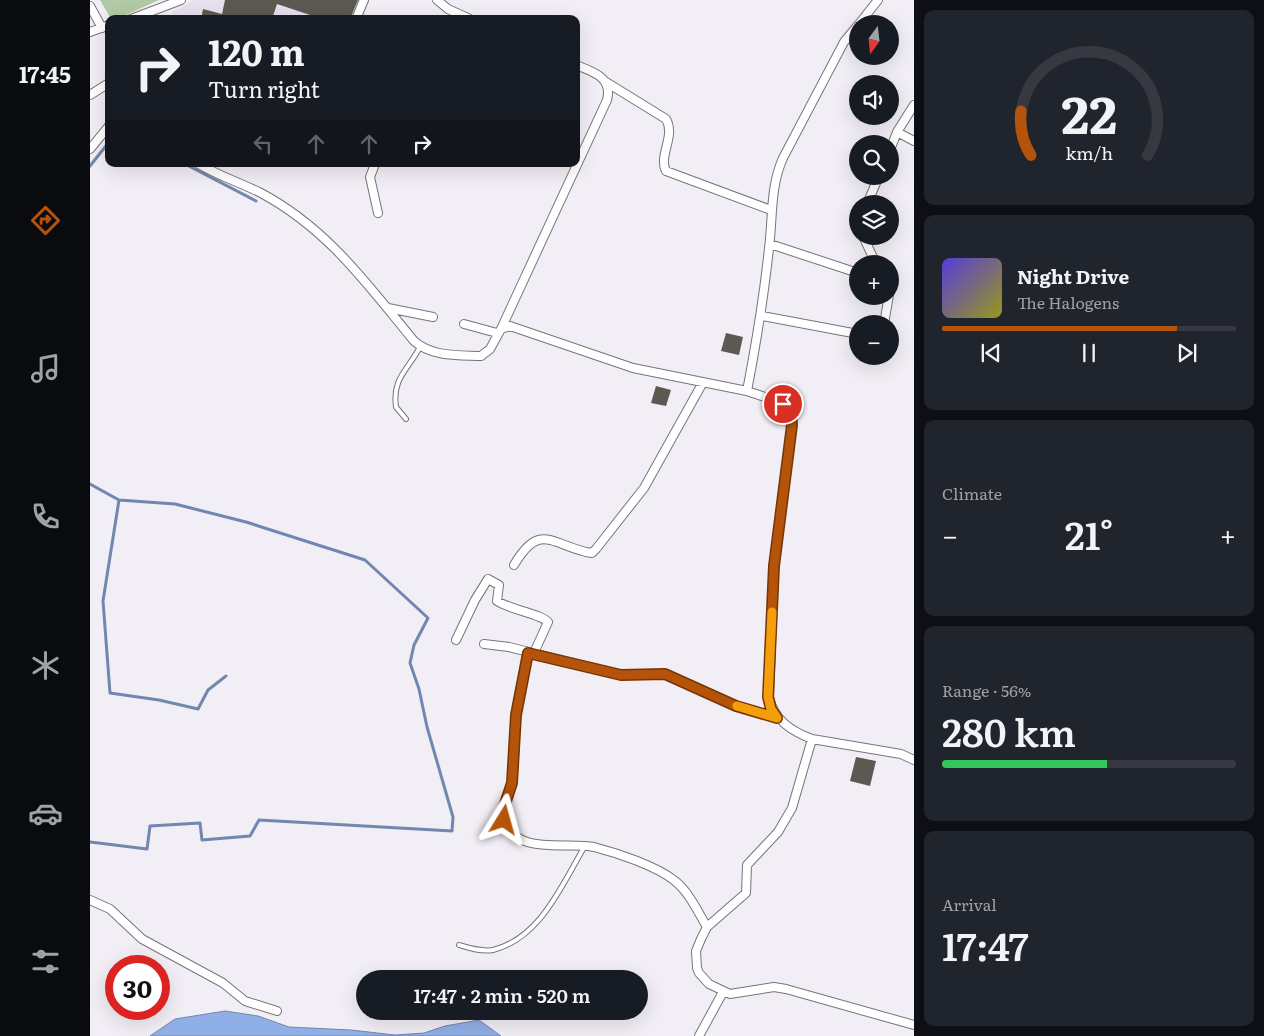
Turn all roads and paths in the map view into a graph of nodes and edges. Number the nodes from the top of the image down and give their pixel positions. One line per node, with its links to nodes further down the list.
1 (181, 0): 6 (street)
2 (364, 0): 7 (street)
3 (437, 0): 8 (street)
4 (878, 0): 9 (street)
5 (90, 6): 10 (street)
6 (142, 15)
7 (358, 15)
8 (461, 15)
9 (866, 15)
10 (105, 26): 11 (street)
11 (90, 32)
12 (849, 36): 27 (street)
13 (580, 67): 14 (street)
14 (606, 82): 23 (street); 27 (street)
15 (105, 86): 16 (street)
16 (90, 95)
17 (914, 105): 19 (street)
18 (105, 131): 22 (street)
19 (897, 132): 20 (street); 21 (street)
20 (896, 135)
21 (914, 141)
22 (90, 149)
23 (580, 158)
24 (205, 167): 31 (street)
25 (374, 167): 28 (street)
26 (576, 167): 35 (street)
27 (771, 210): 29 (street)
28 (378, 213)
29 (770, 244): 30 (street); 32 (street)
30 (849, 270)
31 (388, 308): 33 (street); 37 (street)
32 (762, 316): 36 (street); 39 (street)
33 (432, 317)
34 (464, 324): 35 (street)
35 (499, 331): 37 (street); 38 (street)
36 (849, 332)
37 (420, 347): 40 (lane)
38 (702, 384): 39 (street); 41 (street)
39 (747, 392): 45 (street)
40 (406, 419)
41 (514, 565)
42 (456, 640): 44 (street)
43 (484, 644): 44 (street)
44 (531, 654): 45 (street); 48 (street)
45 (777, 718): 46 (street)
46 (812, 739): 47 (street); 50 (street)
47 (914, 760)
48 (585, 846): 50 (street); 51 (lane)
49 (90, 900): 53 (street)
50 (707, 927): 52 (street)
51 (459, 945)
52 (723, 992): 54 (street); 55 (street)
53 (277, 1011)
54 (914, 1026)
55 (699, 1036)

